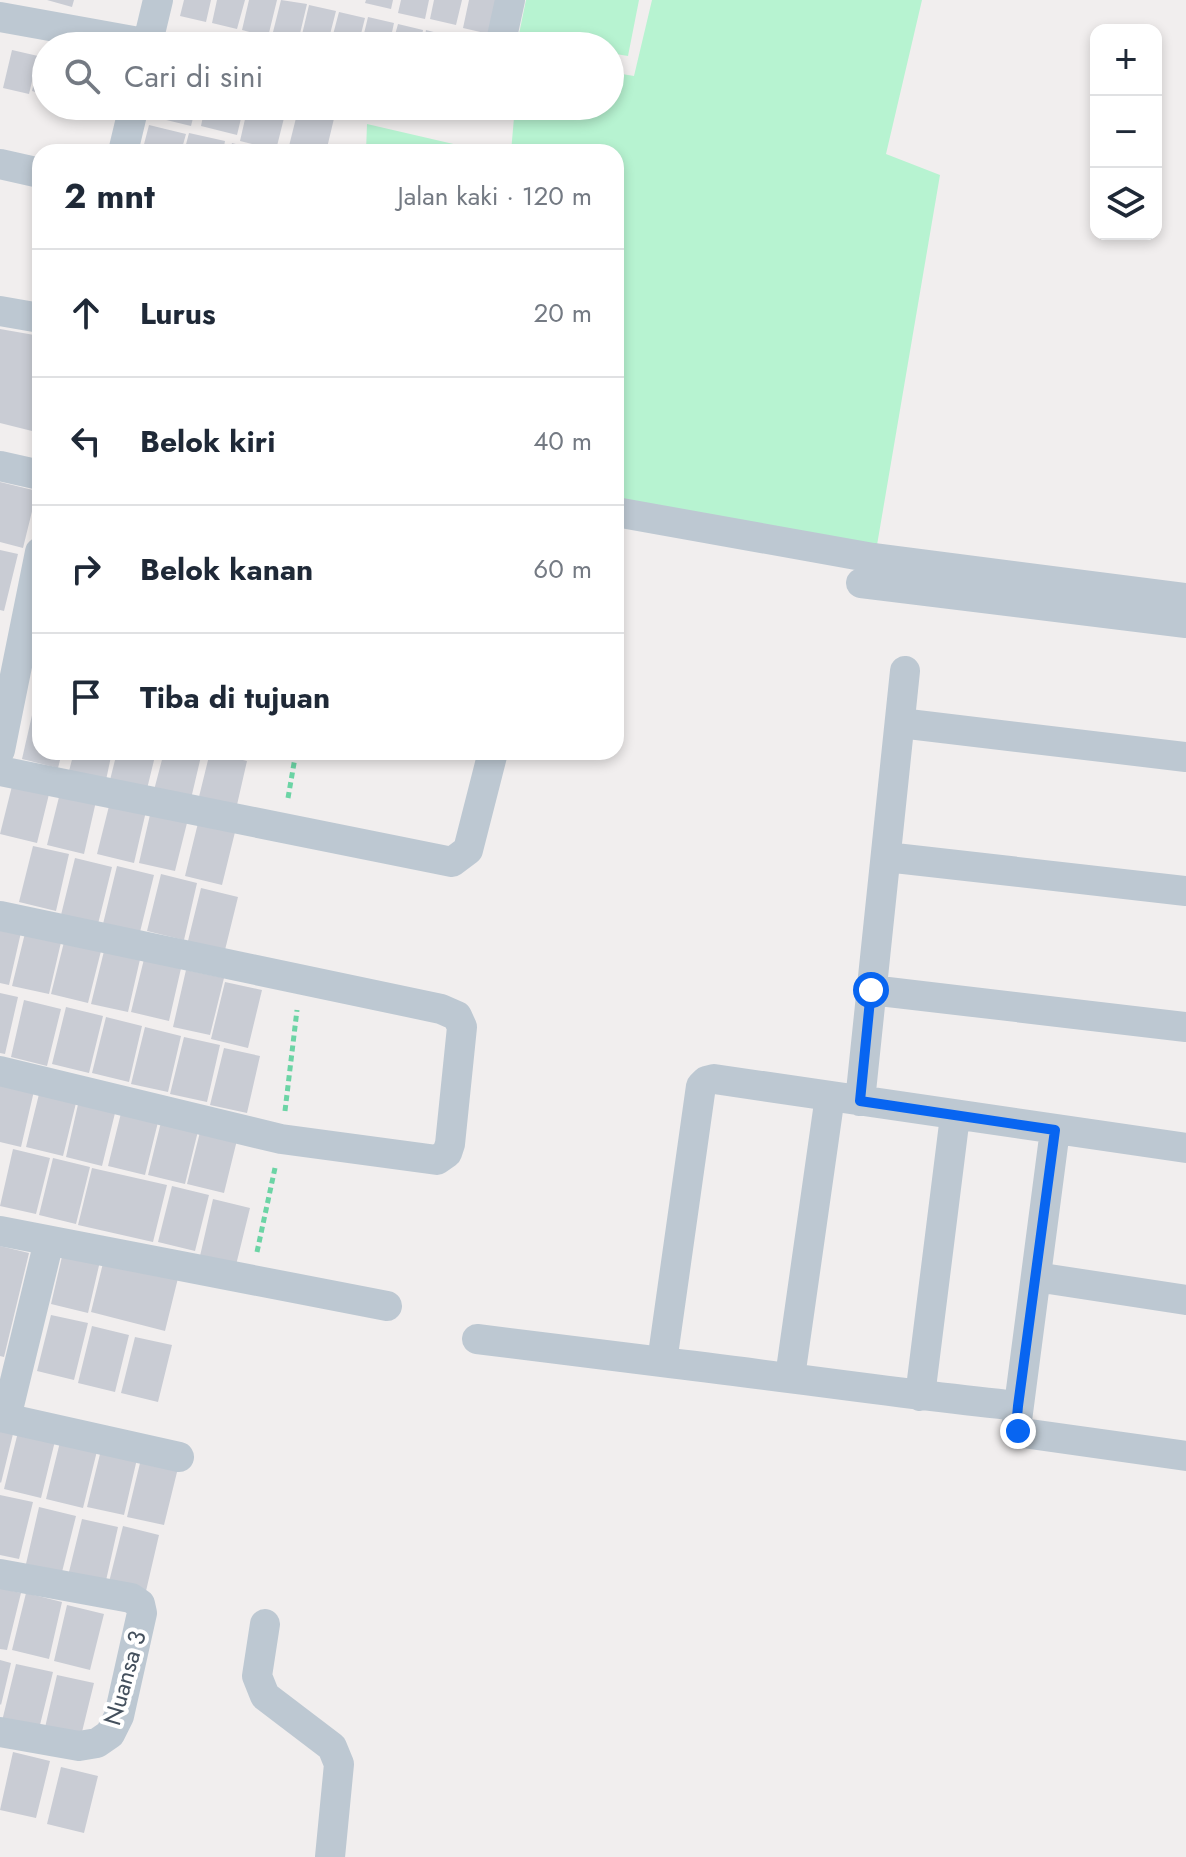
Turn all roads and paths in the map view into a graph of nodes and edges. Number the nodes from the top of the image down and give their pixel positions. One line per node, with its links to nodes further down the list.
1 (158, 0): 5 (street)
2 (510, 0): 6 (street)
3 (0, 17): 4 (street)
4 (81, 32)
5 (154, 32)
6 (503, 32)
7 (131, 120): 8 (street)
8 (125, 144)
9 (0, 164): 10 (street)
10 (32, 171)
11 (0, 311): 12 (street)
12 (32, 317)
13 (0, 466): 14 (street)
14 (32, 473)
15 (624, 513): 18 (street)
16 (32, 582): 19 (street)
17 (861, 583): 20 (street)
18 (1186, 598)
19 (22, 620): 23 (street)
20 (1186, 623)
21 (905, 671): 22 (street)
22 (900, 723): 24 (street); 29 (street)
23 (0, 750)
24 (1186, 757)
25 (295, 760): 28 (path)
26 (491, 760): 28 (street)
27 (0, 771): 28 (street)
28 (282, 827)
29 (886, 857): 30 (street); 33 (street)
30 (1186, 891)
31 (0, 916): 32 (street)
32 (301, 981): 40 (path); 40 (street)
33 (871, 990): 34 (street); 37 (street)
34 (1186, 1027)
35 (0, 1071): 40 (street)
36 (830, 1096): 37 (street); 49 (street); 50 (street)
37 (860, 1101): 38 (street)
38 (955, 1116): 39 (street); 51 (street)
39 (1055, 1130): 41 (street); 44 (street)
40 (281, 1139): 45 (path)
41 (1186, 1148)
42 (0, 1231): 43 (street)
43 (49, 1241): 45 (street); 53 (street)
44 (1036, 1277): 46 (street); 52 (street)
45 (251, 1280): 47 (street)
46 (1186, 1300)
47 (387, 1306)
48 (477, 1339): 49 (street)
49 (662, 1362): 50 (street)
50 (790, 1377): 51 (street)
51 (920, 1396): 52 (street)
52 (1018, 1406): 54 (street)
53 (3, 1418): 55 (street)
54 (1186, 1456)
55 (179, 1457)
56 (0, 1574): 58 (street, Nuansa 3)
57 (265, 1624): 59 (street)
58 (0, 1732)
59 (330, 1857)

